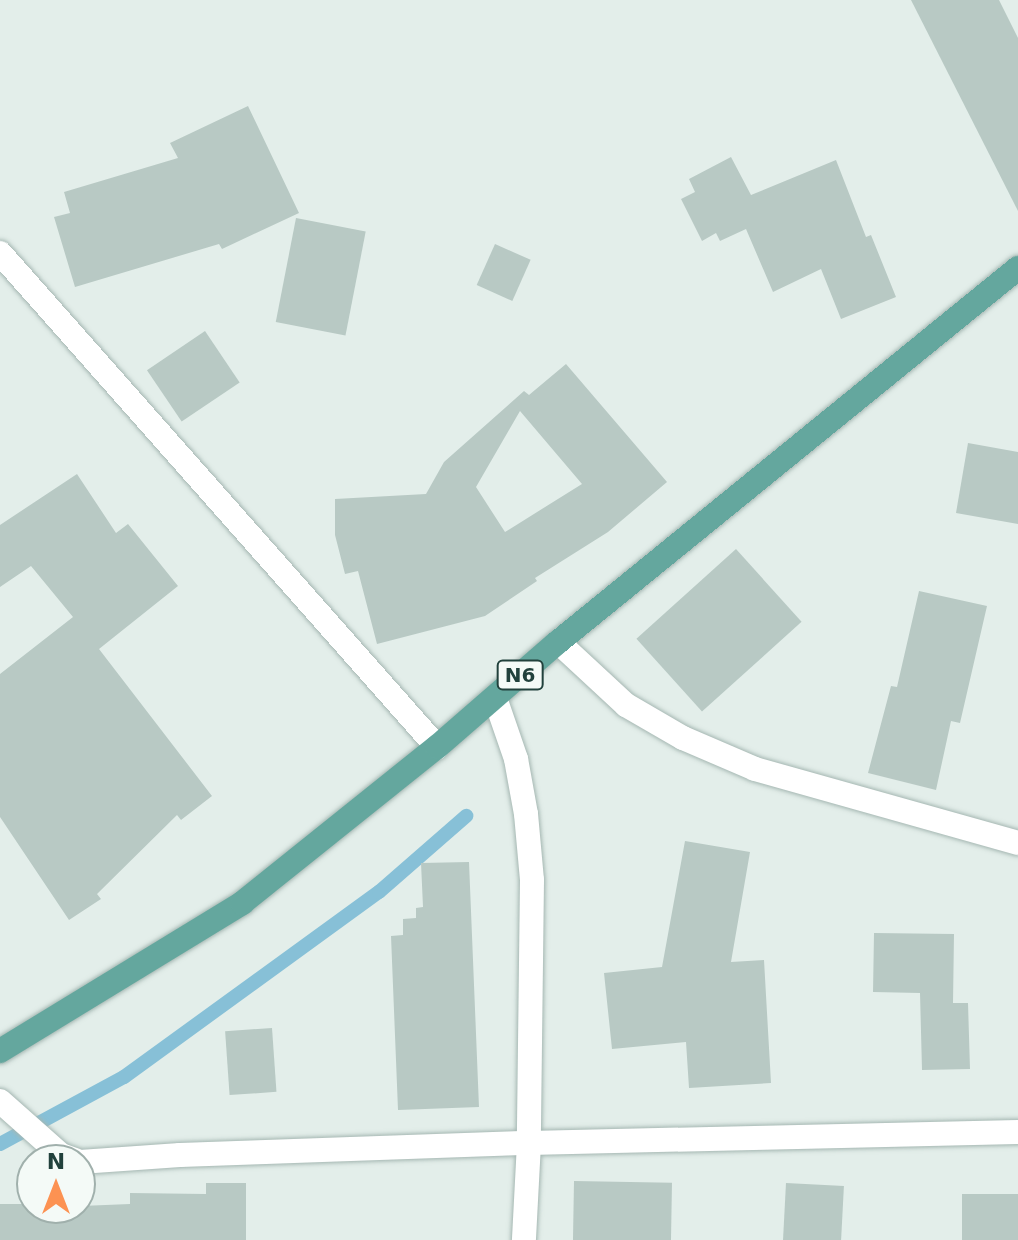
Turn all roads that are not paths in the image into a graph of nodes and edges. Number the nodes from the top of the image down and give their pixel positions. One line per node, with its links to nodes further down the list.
1 (0, 253): 5 (street)
2 (1018, 268): 3 (main road, N6)
3 (558, 642): 4 (main road, N6); 6 (street)
4 (495, 698): 5 (main road, N6); 10 (street)
5 (437, 747): 7 (main road, N6)
6 (1018, 843)
7 (0, 1051)
8 (0, 1101): 11 (street)
9 (1018, 1132): 10 (street)
10 (529, 1143): 12 (street); 13 (street)
11 (49, 1144)
12 (96, 1160)
13 (524, 1240)

